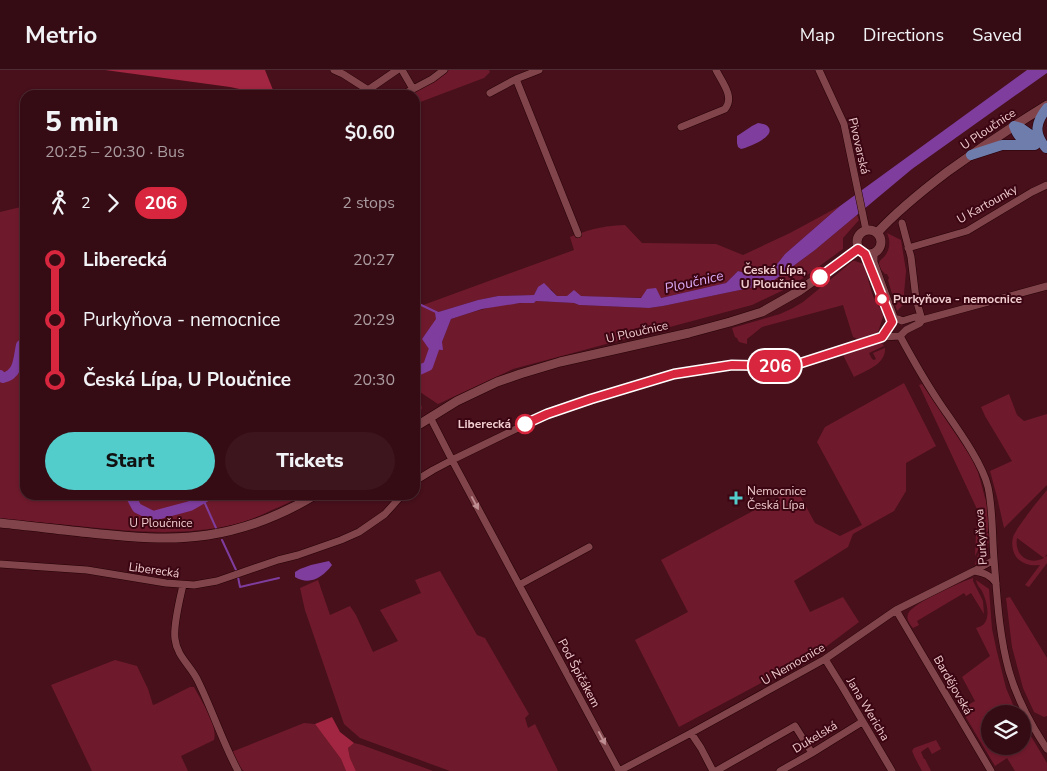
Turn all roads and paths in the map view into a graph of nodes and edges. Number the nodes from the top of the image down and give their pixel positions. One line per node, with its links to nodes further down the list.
1 (334, 70): 8 (street)
2 (397, 70): 11 (street)
3 (402, 70): 10 (street)
4 (444, 70): 10 (street)
5 (539, 70): 9 (street)
6 (716, 70): 15 (street)
7 (820, 70): 20 (street, Pivovarská)
8 (346, 72): 11 (street)
9 (516, 79): 12 (street); 22 (street)
10 (413, 89)
11 (368, 90)
12 (490, 93)
13 (1047, 107): 14 (main road, U Ploučnice); 16 (main road)
14 (1014, 126): 16 (main road); 17 (main road, U Ploučnice)
15 (681, 127)
16 (1043, 146): 17 (main road)
17 (970, 155): 21 (main road, U Ploučnice)
18 (1047, 185): 23 (street, U Kartounky)
19 (902, 223): 23 (street)
20 (866, 230): 21 (main road); 24 (main road)
21 (877, 233): 24 (main road)
22 (578, 234)
23 (908, 248): 26 (street)
24 (866, 252): 27 (street); 31 (main road, U Ploučnice)
25 (1047, 286): 26 (street)
26 (922, 320): 27 (street); 28 (street)
27 (894, 322): 28 (street); 29 (street, Purkyňova); 30 (street)
28 (906, 330): 29 (street)
29 (897, 336): 30 (street); 38 (street, Purkyňova)
30 (882, 337): 33 (street)
31 (430, 416): 32 (main road, U Ploučnice); 33 (street, Pod Špičákem)
32 (420, 423)
33 (452, 460): 34 (street); 45 (street, Pod Špičákem, one-way to 45)
34 (420, 478)
35 (306, 500): 37 (main road, U Ploučnice)
36 (398, 500): 44 (street, Liberecká)
37 (0, 523)
38 (993, 545): 40 (street, Purkyňova); 42 (street, U Nemocnice)
39 (589, 547): 45 (street)
40 (994, 560): 42 (street, U Nemocnice); 43 (street, Purkyňova)
41 (0, 564): 44 (street, Liberecká)
42 (974, 571): 43 (street); 46 (street, U Nemocnice)
43 (996, 583): 50 (street, Purkyňova)
44 (183, 585): 52 (street)
45 (519, 585): 53 (street, Pod Špičákem, one-way to 53)
46 (896, 610): 47 (street, U Nemocnice); 57 (street, Bardějovská)
47 (825, 659): 48 (street, Jana Wericha); 49 (street, U Nemocnice)
48 (862, 722): 51 (street, Dukelská); 56 (street, Jana Wericha)
49 (692, 733): 53 (street, U Nemocnice); 54 (street)
50 (1047, 749)
51 (812, 753): 54 (street); 55 (street, Dukelská)
52 (238, 771)
53 (619, 771)
54 (714, 771)
55 (780, 771)
56 (892, 771)
57 (991, 771)

